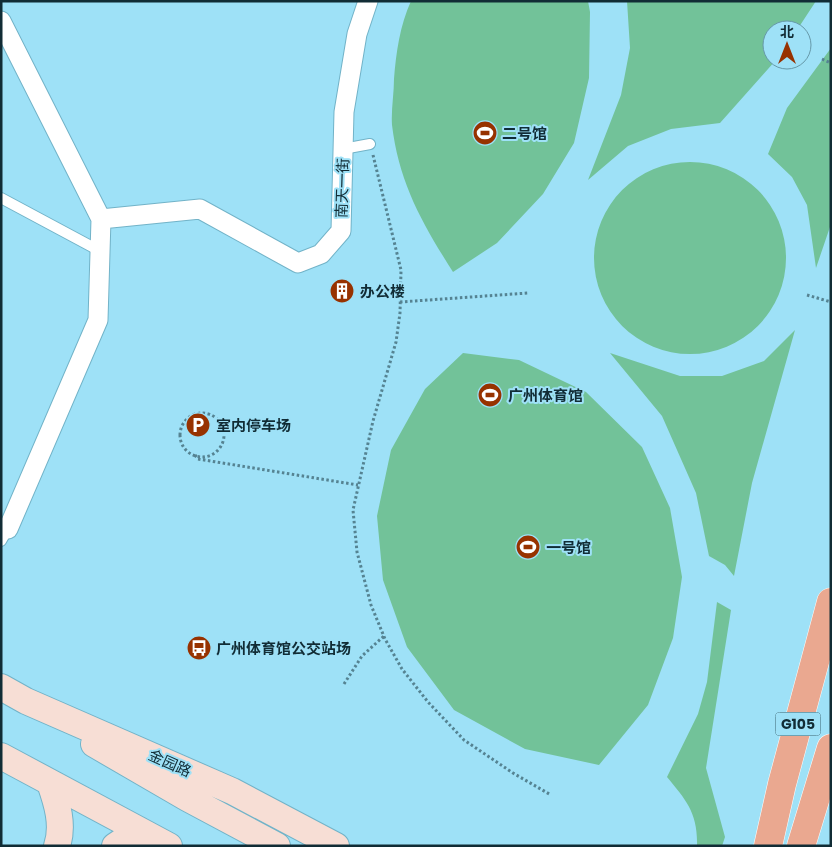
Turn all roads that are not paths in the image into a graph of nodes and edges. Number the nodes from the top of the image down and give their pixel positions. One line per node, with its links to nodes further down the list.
1 (368, 1): 4 (street, 南天一街)
2 (1, 21): 6 (street)
3 (370, 144): 4 (lane)
4 (343, 149): 6 (street, 南天一街)
5 (1, 198): 7 (lane)
6 (101, 219): 7 (street)
7 (100, 251): 8 (street)
8 (4, 535)
9 (831, 602): 21 (highway, G105)
10 (1, 687): 11 (main road, 金园路)
11 (26, 701): 19 (main road); 20 (main road, 金园路)
12 (831, 748): 22 (highway, G105)
13 (1, 756): 14 (main road)
14 (50, 783): 15 (main road); 16 (main road)
15 (139, 830): 17 (main road); 18 (main road)
16 (57, 846)
17 (115, 846)
18 (169, 846)
19 (277, 846)
20 (336, 846)
21 (768, 846)
22 (801, 846)

